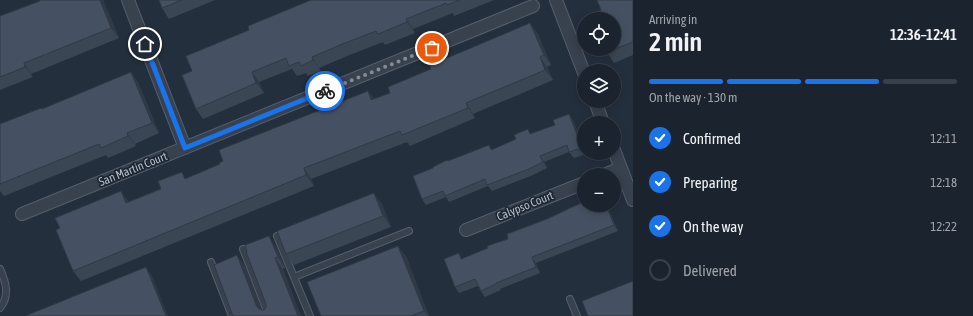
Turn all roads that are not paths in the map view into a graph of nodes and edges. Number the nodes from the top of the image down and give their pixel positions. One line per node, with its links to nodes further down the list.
1 (128, 0): 5 (street)
2 (556, 0): 4 (street)
3 (533, 6): 5 (street, San Martin Court)
4 (581, 64)
5 (185, 148): 10 (street, San Martin Court)
6 (618, 160): 7 (street)
7 (621, 168): 9 (street)
8 (577, 186): 11 (street, Calypso Court)
9 (633, 200)
10 (22, 214)
11 (466, 230)
12 (409, 231): 17 (lane)
13 (277, 236): 17 (lane)
14 (243, 249): 21 (lane)
15 (211, 262): 20 (lane)
16 (0, 269): 19 (lane)
17 (294, 278): 22 (lane)
18 (570, 299): 23 (lane)
19 (0, 308)
20 (232, 316)
21 (269, 316)
22 (310, 316)
23 (577, 316)

